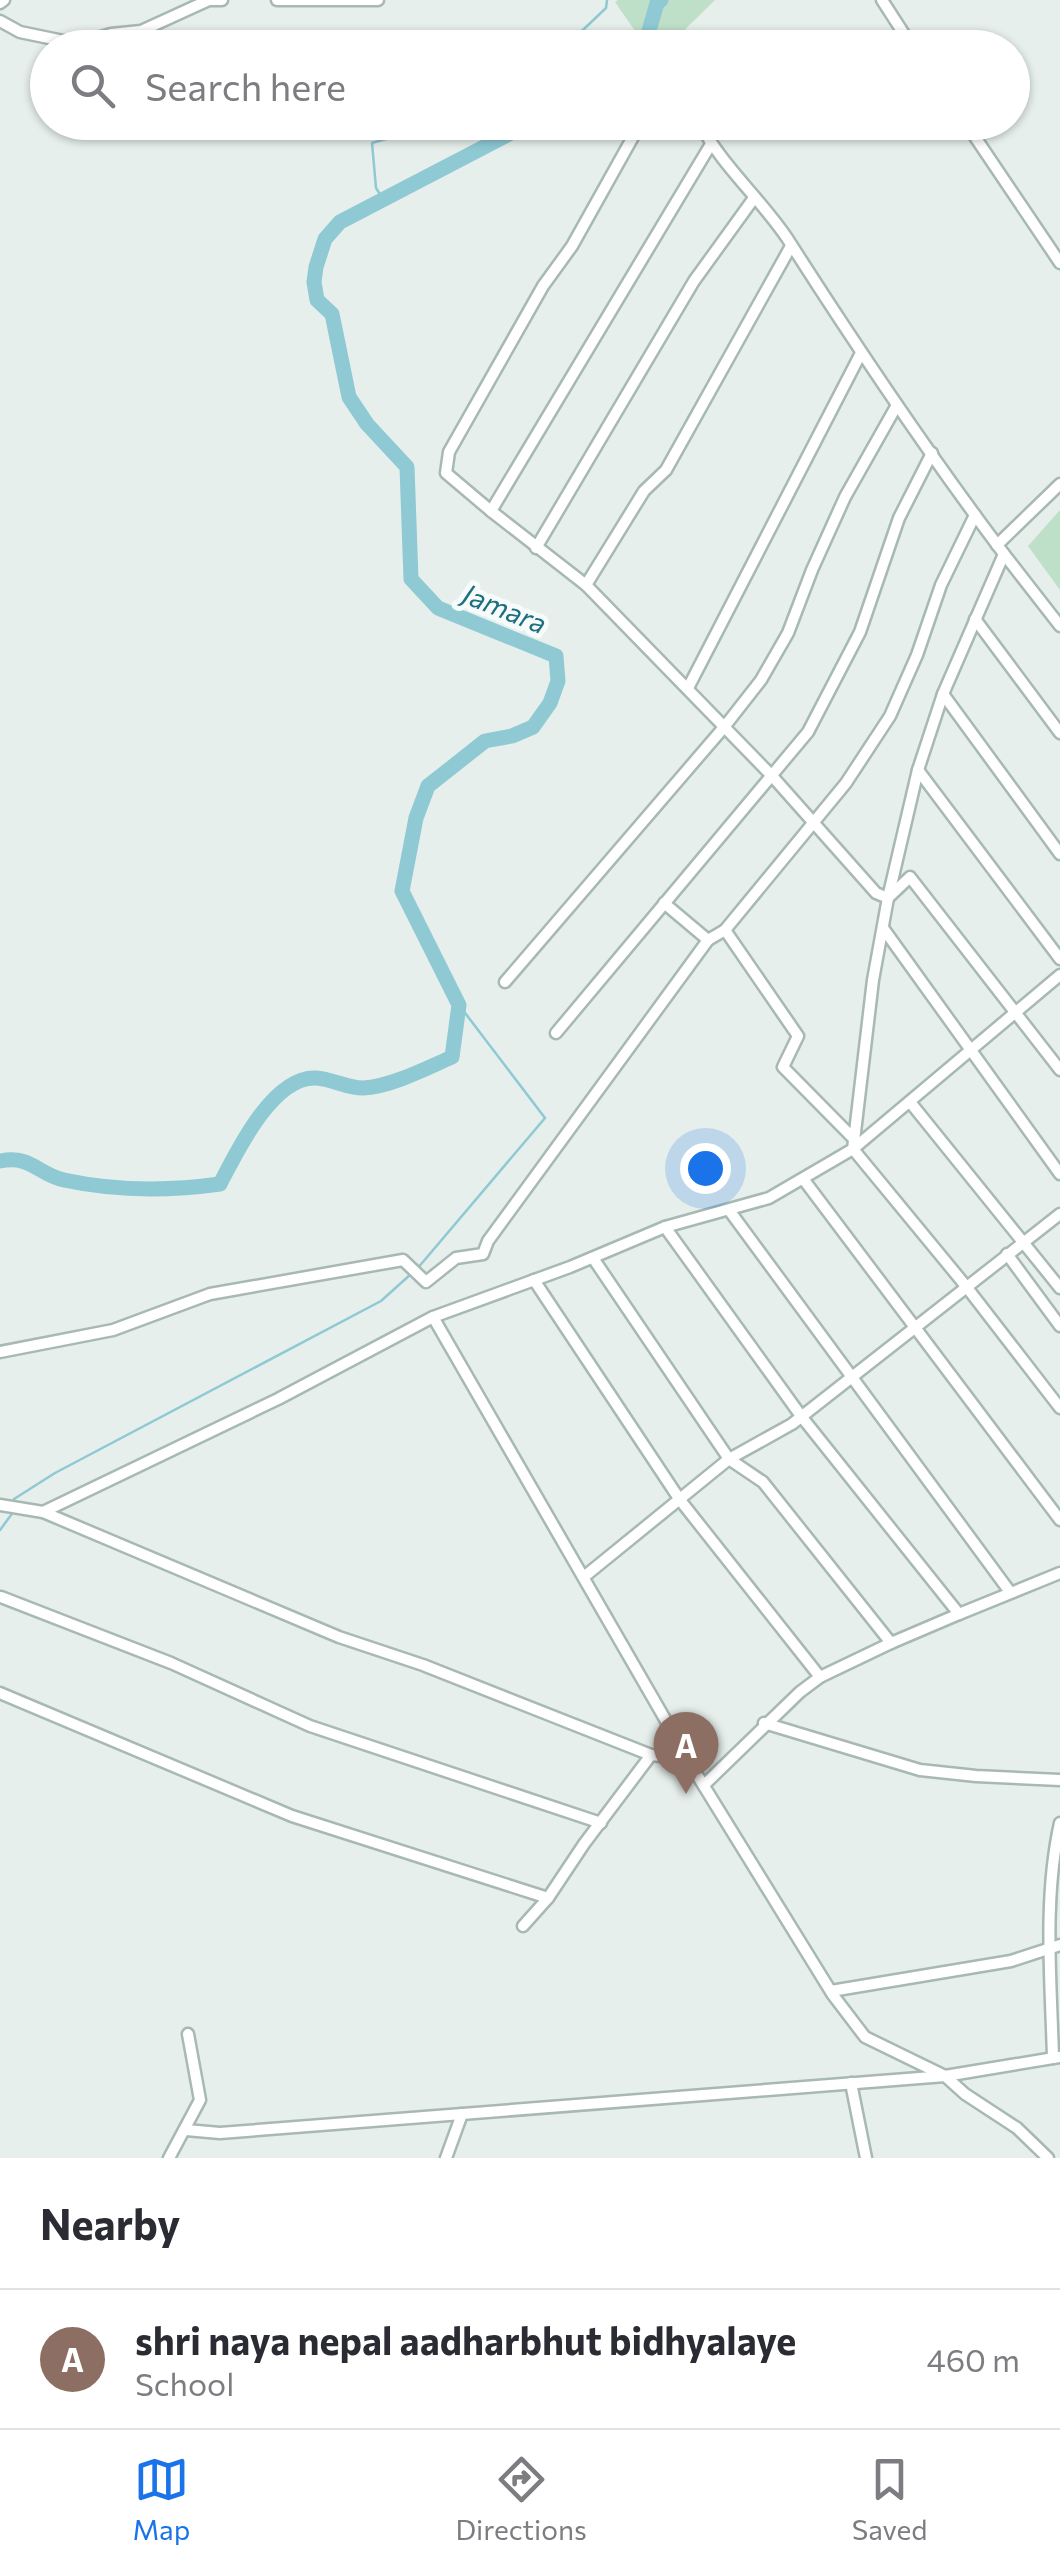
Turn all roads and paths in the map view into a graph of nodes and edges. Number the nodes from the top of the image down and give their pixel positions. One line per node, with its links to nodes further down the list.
1 (222, 0): 6 (street)
2 (278, 0): 3 (street)
3 (378, 0)
4 (882, 0): 7 (street)
5 (0, 21): 8 (street)
6 (143, 30)
7 (901, 30)
8 (30, 34)
9 (631, 140): 20 (street)
10 (709, 140): 12 (street)
11 (977, 140): 15 (street)
12 (711, 144): 13 (street); 20 (street)
13 (754, 198): 14 (street); 22 (street)
14 (791, 246): 16 (street); 24 (street)
15 (1060, 263)
16 (861, 353): 17 (street); 27 (street)
17 (897, 404): 18 (street); 29 (street)
18 (932, 453): 21 (street); 32 (street)
19 (1060, 484): 23 (street)
20 (491, 511): 22 (street)
21 (976, 515): 23 (street); 33 (street)
22 (536, 548): 24 (street)
23 (1001, 550): 25 (street); 26 (street)
24 (586, 585): 27 (street)
25 (975, 619): 28 (street); 30 (street)
26 (1060, 626)
27 (688, 688): 29 (street)
28 (943, 694): 31 (street); 34 (street)
29 (725, 726): 32 (street); 42 (street)
30 (1060, 733)
31 (918, 770): 35 (street); 40 (street)
32 (773, 776): 33 (street); 36 (street)
33 (812, 824): 35 (street); 38 (street)
34 (1060, 854)
35 (888, 898): 37 (street); 43 (street)
36 (664, 903): 39 (street); 44 (street)
37 (883, 928): 45 (street); 48 (street)
38 (725, 930): 39 (street); 48 (street)
39 (708, 940): 63 (street)
40 (1060, 959)
41 (1060, 975): 43 (street)
42 (504, 982)
43 (1012, 1013): 45 (street); 46 (street)
44 (556, 1034)
45 (968, 1050): 47 (street); 49 (street)
46 (1060, 1070)
47 (910, 1102): 48 (street); 54 (street)
48 (854, 1144): 50 (street); 58 (street)
49 (1060, 1174)
50 (804, 1180): 51 (street); 61 (street)
51 (729, 1210): 53 (street); 64 (street)
52 (1060, 1214): 54 (street)
53 (666, 1227): 56 (street); 66 (street)
54 (1022, 1242): 55 (street); 59 (street)
55 (1006, 1254): 58 (street); 62 (street)
56 (593, 1258): 57 (street); 67 (street)
57 (534, 1280): 60 (street); 68 (street)
58 (965, 1285): 61 (street); 65 (street)
59 (1060, 1288)
60 (433, 1317): 70 (street); 73 (street)
61 (913, 1326): 64 (street); 71 (street)
62 (1060, 1326)
63 (0, 1352)
64 (850, 1378): 66 (street); 74 (street)
65 (1060, 1408)
66 (801, 1416): 67 (street); 76 (street)
67 (728, 1459): 68 (street); 77 (street)
68 (680, 1500): 73 (street); 78 (street)
69 (0, 1505): 70 (street)
70 (43, 1512): 81 (street)
71 (1060, 1520)
72 (1060, 1573): 74 (street)
73 (585, 1576): 82 (street)
74 (1010, 1592): 76 (street)
75 (1, 1597): 85 (street)
76 (959, 1614): 77 (street)
77 (891, 1643): 78 (street)
78 (820, 1678): 80 (street)
79 (0, 1693): 87 (street)
80 (764, 1723): 83 (street); 84 (street)
81 (651, 1756): 82 (street); 85 (street)
82 (691, 1759): 84 (street)
83 (1060, 1780)
84 (704, 1785): 90 (street)
85 (601, 1822): 87 (street)
86 (1060, 1823): 89 (street)
87 (548, 1898): 88 (street)
88 (523, 1926)
89 (1055, 1946): 90 (street); 92 (street)
90 (831, 1991): 93 (street)
91 (188, 2034): 96 (street)
92 (1057, 2058): 93 (street)
93 (945, 2076): 94 (street); 100 (street)
94 (851, 2083): 95 (street); 99 (street)
95 (462, 2114): 96 (street); 98 (street)
96 (186, 2130): 97 (street)
97 (169, 2158)
98 (446, 2158)
99 (866, 2158)
100 (1048, 2158)

